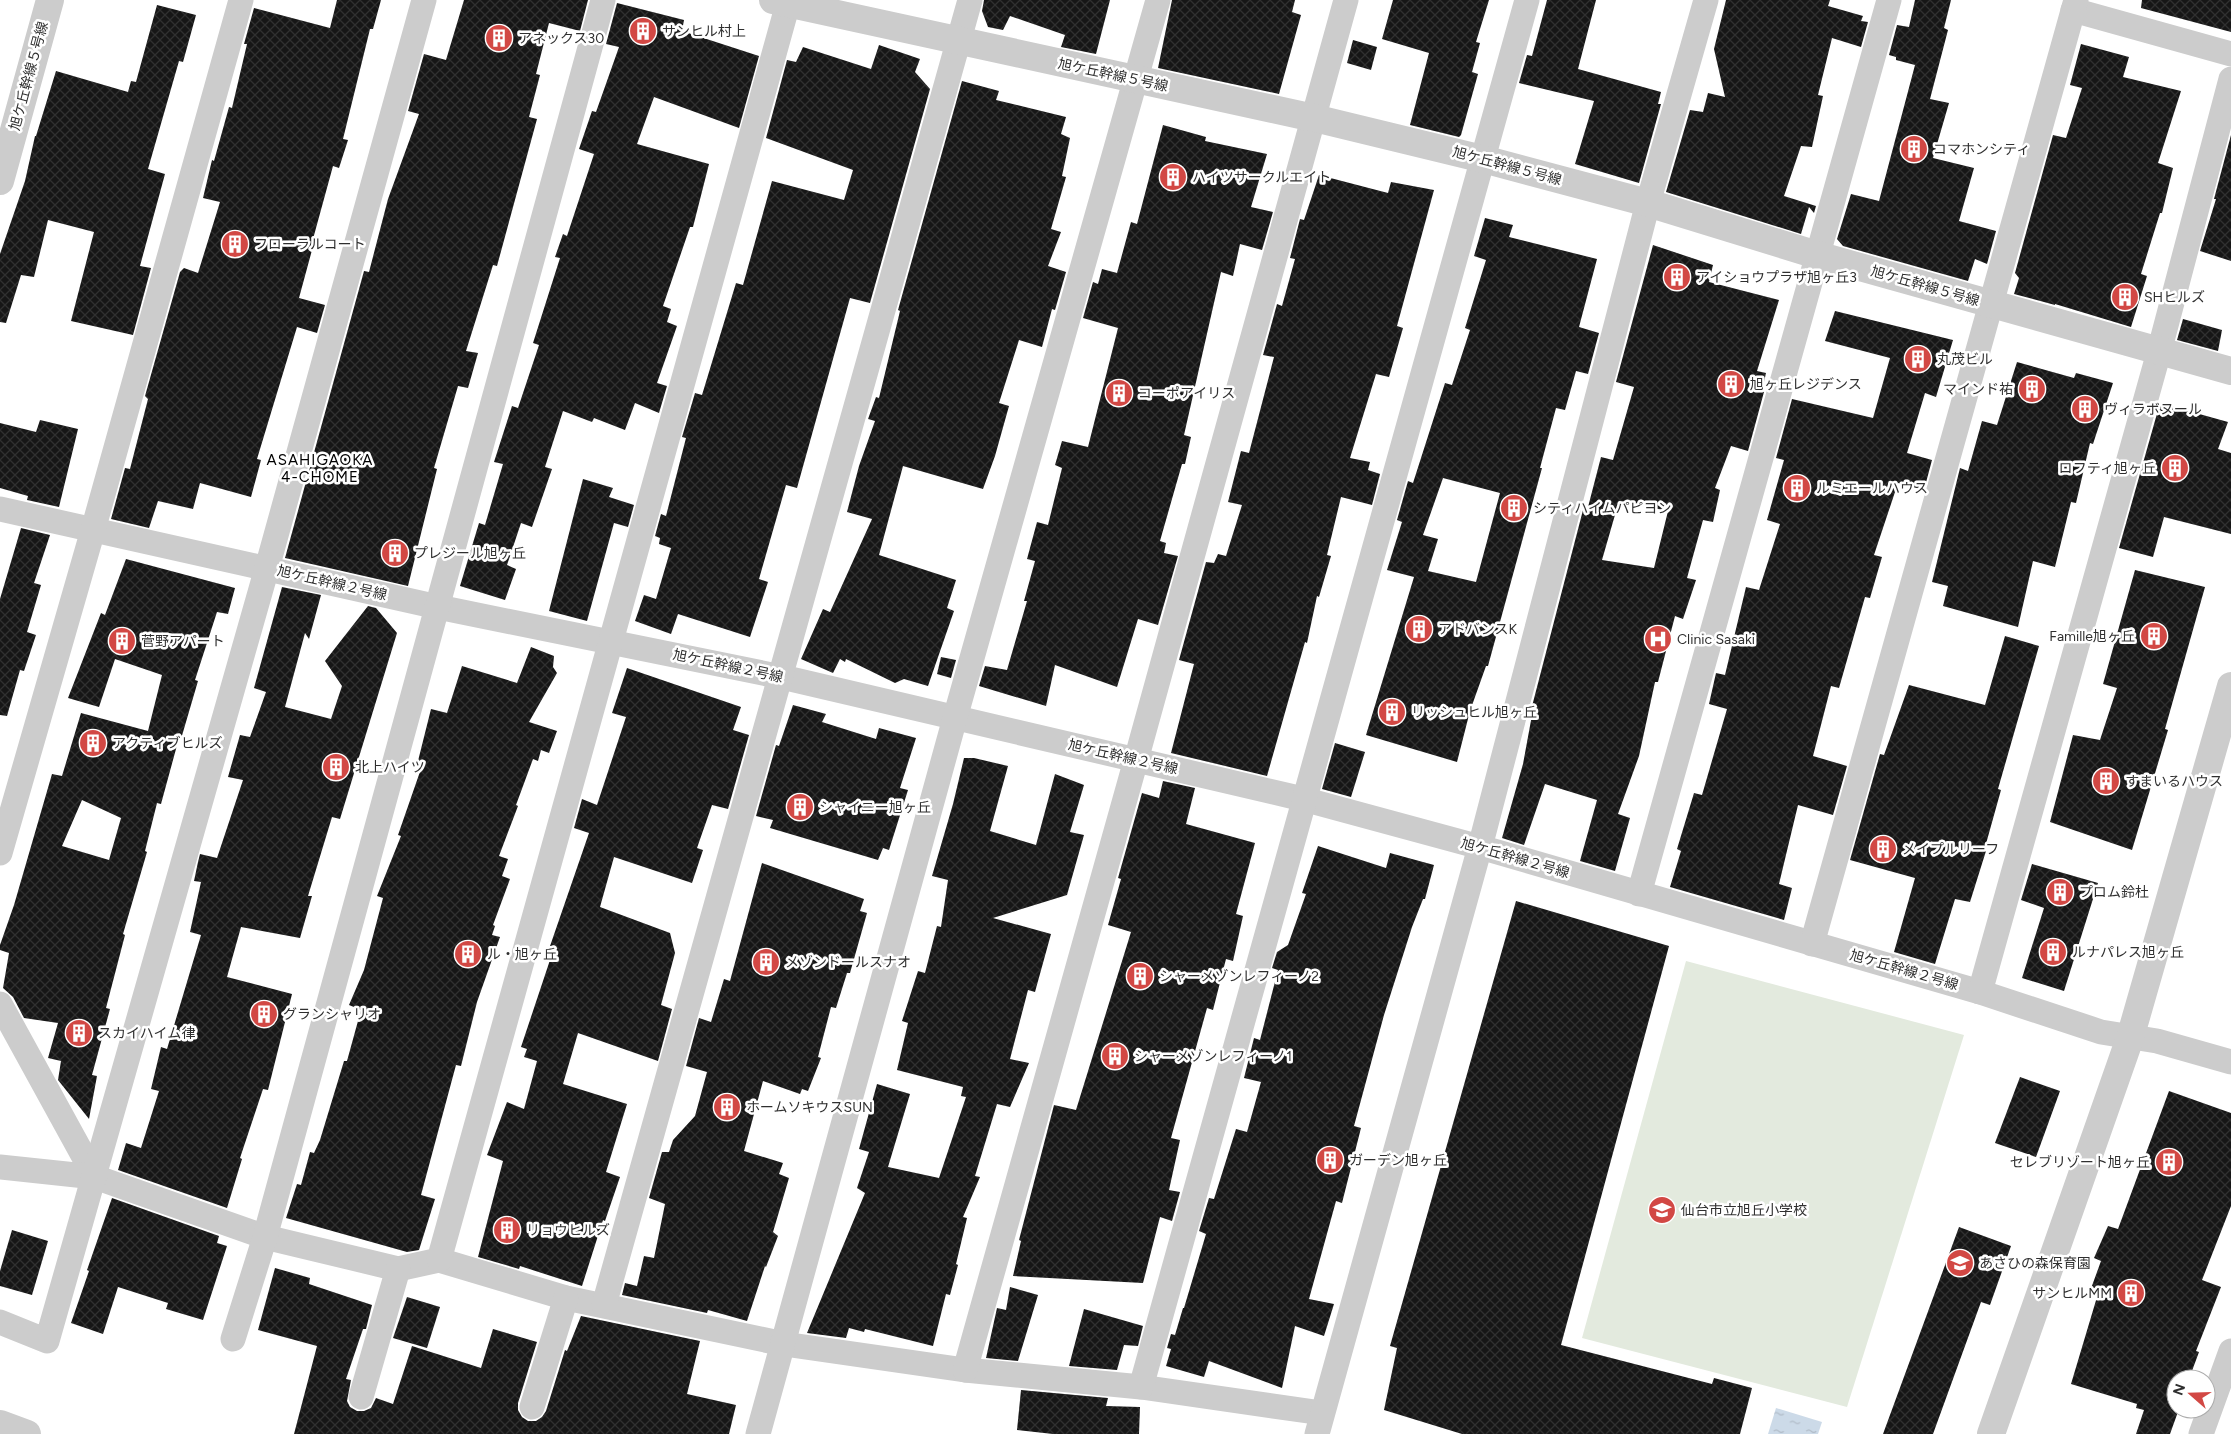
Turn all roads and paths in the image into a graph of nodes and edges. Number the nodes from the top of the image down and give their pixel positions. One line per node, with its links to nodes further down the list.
1 (50, 0): 19 (street, 旭ケ丘幹線５号線)
2 (241, 0): 26 (street)
3 (424, 0): 27 (street)
4 (603, 0): 28 (street)
5 (970, 0): 13 (street)
6 (1158, 0): 16 (street)
7 (1346, 0): 17 (street)
8 (1527, 0): 18 (street)
9 (1706, 0): 20 (street)
10 (1889, 0): 21 (street)
11 (783, 1): 13 (street, 旭ケ丘幹線５号線); 29 (street)
12 (2074, 5): 14 (street); 22 (street)
13 (959, 42): 16 (street, 旭ケ丘幹線５号線); 30 (street)
14 (2231, 54)
15 (2231, 79): 23 (street)
16 (1136, 80): 17 (street, 旭ケ丘幹線５号線); 32 (street)
17 (1314, 118): 18 (street, 旭ケ丘幹線５号線); 33 (street)
18 (1483, 158): 20 (street, 旭ケ丘幹線５号線); 34 (street)
19 (0, 181)
20 (1648, 203): 21 (street, 旭ケ丘幹線５号線); 35 (street)
21 (1817, 255): 22 (street, 旭ケ丘幹線５号線); 37 (street)
22 (1990, 304): 23 (street, 旭ケ丘幹線５号線); 38 (street)
23 (2159, 352): 24 (street, 旭ケ丘幹線５号線); 39 (street)
24 (2231, 371)
25 (0, 509): 26 (street, 旭ケ丘幹線２号線)
26 (93, 530): 27 (street, 旭ケ丘幹線２号線); 36 (street)
27 (267, 568): 28 (street, 旭ケ丘幹線２号線); 44 (street)
28 (438, 607): 29 (street, 旭ケ丘幹線２号線); 45 (street)
29 (612, 643): 30 (street, 旭ケ丘幹線２号線); 46 (street)
30 (782, 677): 32 (street, 旭ケ丘幹線２号線); 49 (street)
31 (2231, 686): 41 (street)
32 (955, 718): 33 (street, 旭ケ丘幹線２号線); 52 (street)
33 (1136, 760): 34 (street, 旭ケ丘幹線２号線); 54 (street)
34 (1304, 799): 35 (street, 旭ケ丘幹線２号線); 55 (street)
35 (1480, 847): 37 (street, 旭ケ丘幹線２号線); 59 (street)
36 (0, 853)
37 (1640, 894): 38 (street, 旭ケ丘幹線２号線)
38 (1812, 944): 39 (street, 旭ケ丘幹線２号線)
39 (1980, 992): 41 (street, 旭ケ丘幹線２号線)
40 (0, 1004): 44 (street)
41 (2130, 1038): 42 (street, 旭ケ丘幹線２号線); 62 (street)
42 (2231, 1062)
43 (0, 1167): 44 (street)
44 (95, 1177): 45 (street); 50 (street)
45 (265, 1237): 47 (street); 51 (street)
46 (438, 1260): 47 (street); 48 (street)
47 (398, 1269): 56 (street)
48 (566, 1298): 49 (street); 57 (street)
49 (604, 1305): 52 (street)
50 (0, 1322)
51 (233, 1339)
52 (784, 1344): 54 (street); 61 (street)
53 (2231, 1351): 63 (street)
54 (965, 1370): 55 (street)
55 (1141, 1387): 59 (street)
56 (361, 1397)
57 (532, 1407)
58 (0, 1424): 60 (street)
59 (1320, 1424)
60 (27, 1434)
61 (758, 1434)
62 (1991, 1434)
63 (2201, 1434)

